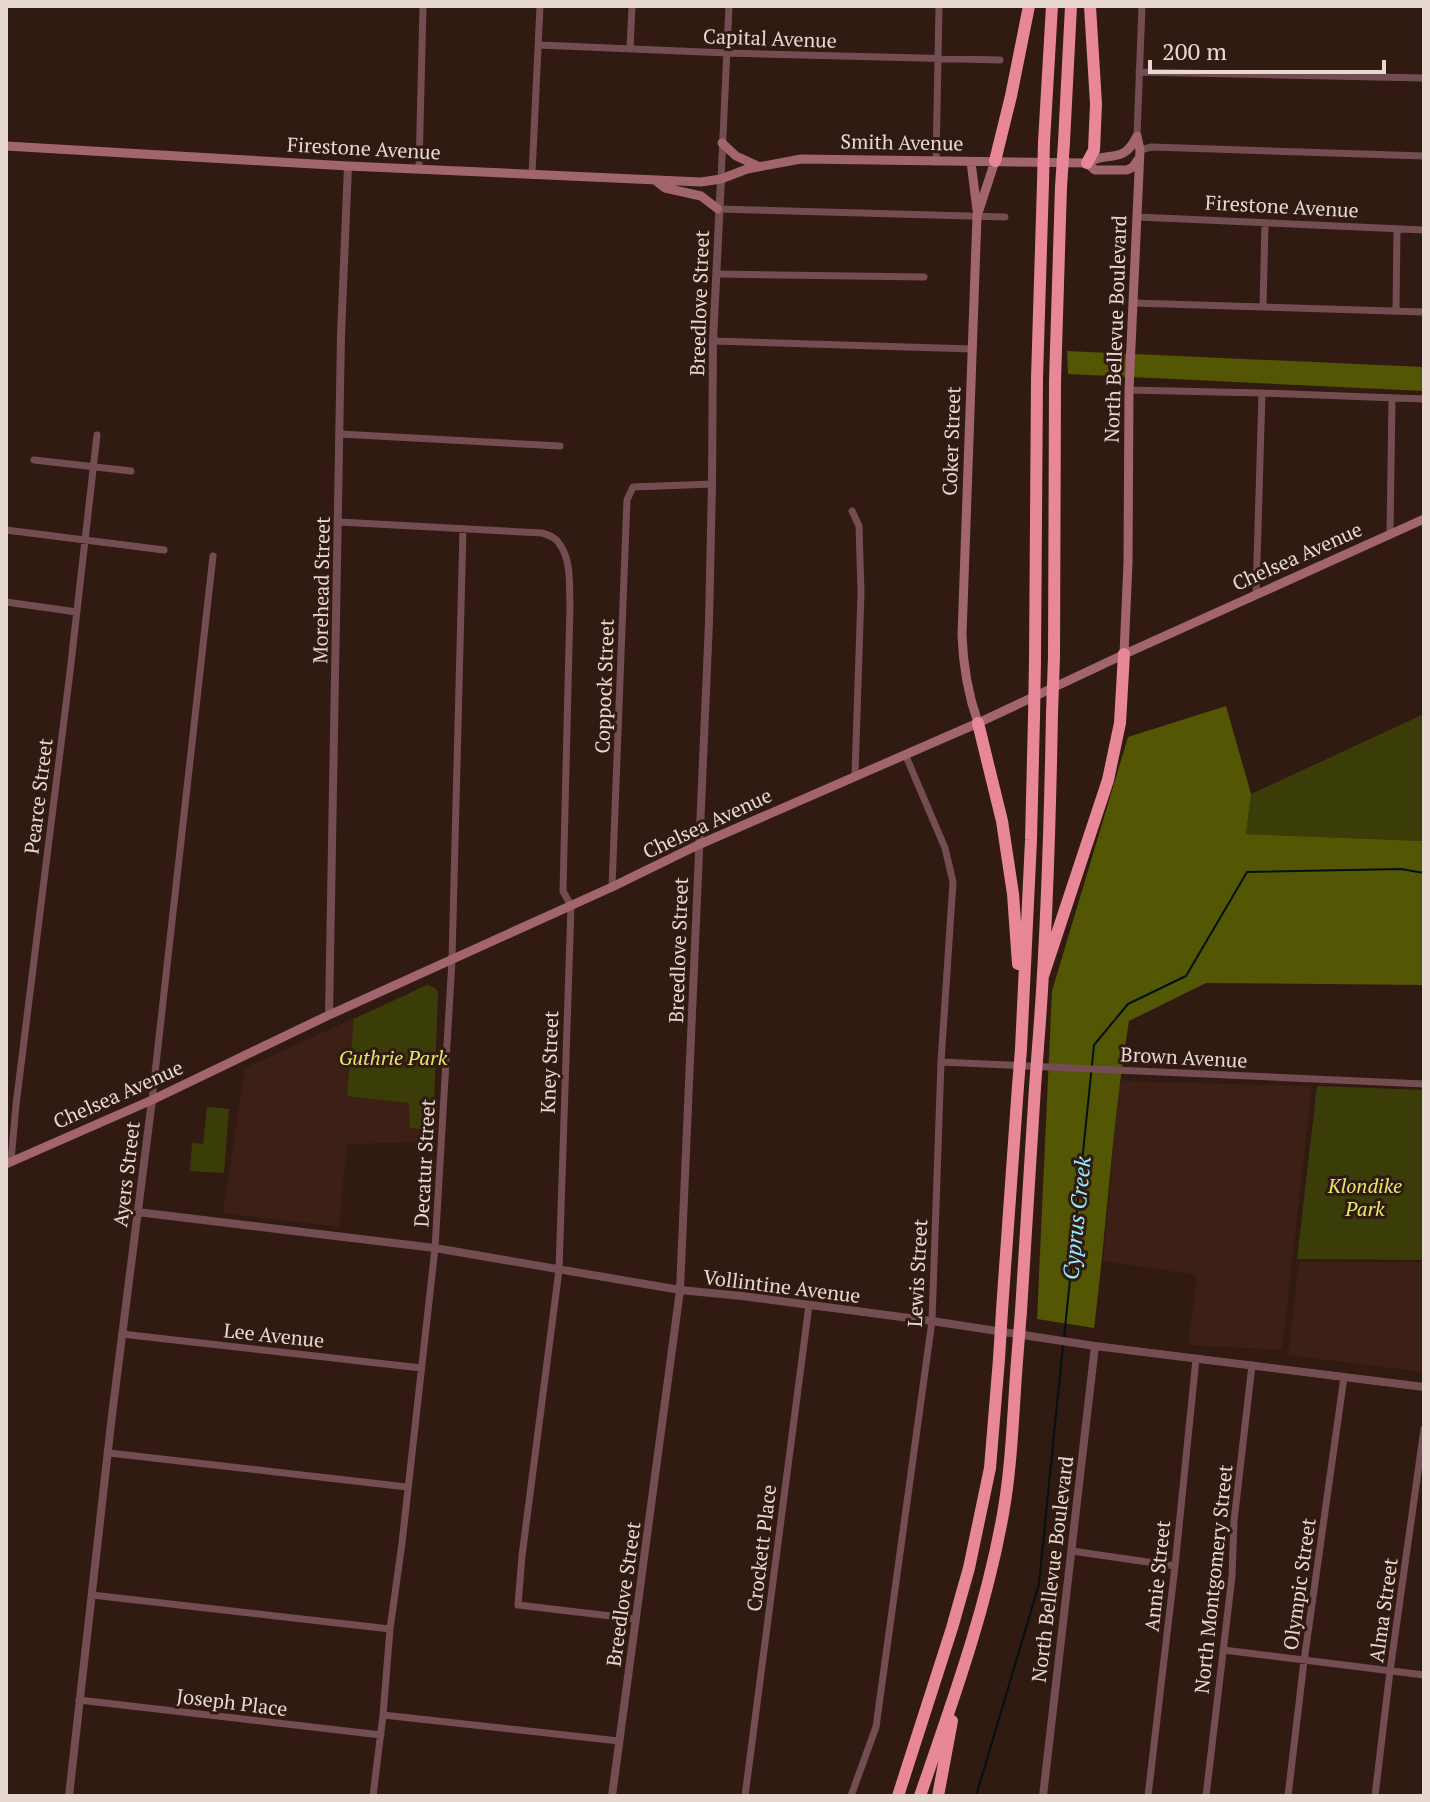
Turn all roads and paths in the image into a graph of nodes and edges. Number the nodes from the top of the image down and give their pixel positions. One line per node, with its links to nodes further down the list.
1 (423, 6): 30 (street)
2 (540, 6): 11 (street)
3 (632, 6): 12 (street)
4 (729, 6): 13 (street, Breedlove Street)
5 (939, 6): 14 (street)
6 (1029, 6): 24 (highway)
7 (1052, 6): 84 (highway, bridge)
8 (1071, 6): 82 (highway, bridge)
9 (1090, 6): 27 (highway)
10 (1142, 6): 16 (street, North Bellevue Boulevard)
11 (540, 45): 12 (street, Capital Avenue); 32 (street)
12 (630, 48): 13 (street, Capital Avenue)
13 (727, 53): 14 (street, Capital Avenue); 19 (street, Breedlove Street)
14 (938, 59): 15 (street, Capital Avenue); 25 (street)
15 (1000, 60)
16 (1139, 72): 17 (street); 18 (street, North Bellevue Boulevard)
17 (1424, 78)
18 (1137, 136): 21 (main road, North Bellevue Boulevard); 23 (main road, Smith Avenue)
19 (722, 143): 29 (main road); 33 (street, Breedlove Street)
20 (6, 146): 28 (main road, Firestone Avenue)
21 (1140, 154): 22 (street); 31 (main road); 35 (main road, North Bellevue Boulevard)
22 (1424, 156)
23 (1105, 157): 27 (main road, Smith Avenue); 31 (main road)
24 (995, 161): 26 (main road, Smith Avenue); 27 (main road, Smith Avenue); 37 (main road, Coker Street)
25 (936, 162): 26 (main road, Smith Avenue); 29 (main road, Smith Avenue)
26 (971, 162): 37 (main road)
27 (1087, 163): 31 (main road, Smith Avenue)
28 (348, 166): 30 (main road, Firestone Avenue); 55 (street, Morehead Street)
29 (758, 166): 33 (main road, Smith Avenue)
30 (419, 169): 32 (main road, Firestone Avenue)
31 (1131, 169): 35 (main road)
32 (532, 174): 34 (main road, Firestone Avenue)
33 (721, 179): 34 (main road, Firestone Avenue); 36 (street, Breedlove Street)
34 (656, 181): 36 (main road)
35 (1139, 185): 39 (main road, North Bellevue Boulevard)
36 (718, 209): 37 (street); 43 (street, Breedlove Street)
37 (977, 216): 38 (street); 50 (main road, Coker Street)
38 (1005, 217)
39 (1138, 217): 40 (street, Firestone Avenue); 45 (main road, North Bellevue Boulevard)
40 (1265, 223): 41 (street, Firestone Avenue); 46 (street)
41 (1397, 229): 42 (street, Firestone Avenue); 47 (street)
42 (1424, 230)
43 (717, 274): 44 (street); 49 (street, Breedlove Street)
44 (924, 277)
45 (1133, 303): 46 (street); 51 (main road, North Bellevue Boulevard)
46 (1263, 307): 47 (street)
47 (1396, 311): 48 (street)
48 (1424, 312)
49 (713, 341): 50 (street); 61 (street, Breedlove Street)
50 (972, 349): 75 (main road, Coker Street)
51 (1129, 390): 52 (street); 74 (main road, North Bellevue Boulevard)
52 (1262, 393): 53 (street); 71 (street)
53 (1392, 398): 54 (street); 67 (street)
54 (1424, 399)
55 (340, 434): 57 (street); 64 (street, Morehead Street)
56 (97, 435): 59 (street, Pearce Street)
57 (560, 446)
58 (34, 460): 59 (street)
59 (94, 467): 60 (street); 68 (street, Pearce Street)
60 (131, 471)
61 (712, 484): 78 (street, Breedlove Street); 79 (street, Coppock Street)
62 (852, 511): 77 (street)
63 (1424, 519): 67 (main road, Chelsea Avenue)
64 (339, 522): 65 (street); 83 (street, Morehead Street)
65 (463, 529): 80 (street, Kney Street); 81 (street, Decatur Street)
66 (6, 530): 68 (street)
67 (1390, 534): 71 (main road, Chelsea Avenue)
68 (85, 540): 69 (street); 73 (street, Pearce Street)
69 (164, 550)
70 (213, 556): 87 (street, Ayers Street)
71 (1256, 595): 74 (main road, Chelsea Avenue)
72 (6, 602): 73 (street)
73 (77, 612): 88 (street, Pearce Street)
74 (1124, 654): 75 (main road, Chelsea Avenue); 82 (highway)
75 (978, 723): 76 (main road, Chelsea Avenue); 84 (highway)
76 (905, 754): 77 (main road, Chelsea Avenue); 85 (street, Lewis Street)
77 (855, 775): 78 (main road, Chelsea Avenue)
78 (698, 845): 79 (main road, Chelsea Avenue); 92 (street, Breedlove Street)
79 (612, 887): 80 (main road, Chelsea Avenue)
80 (571, 906): 81 (main road, Chelsea Avenue); 91 (street, Kney Street)
81 (452, 960): 83 (main road, Chelsea Avenue); 90 (street, Decatur Street)
82 (1043, 976): 112 (highway, bridge)
83 (329, 1015): 87 (main road, Chelsea Avenue)
84 (1022, 1025): 125 (highway, bridge)
85 (941, 1062): 86 (street, Brown Avenue); 94 (street, Lewis Street)
86 (1424, 1084)
87 (152, 1100): 88 (main road, Chelsea Avenue); 89 (street, Ayers Street)
88 (9, 1162)
89 (137, 1212): 90 (street, Vollintine Avenue); 95 (street, Ayers Street)
90 (435, 1248): 91 (street, Vollintine Avenue); 99 (street, Decatur Street)
91 (559, 1270): 92 (street, Vollintine Avenue); 108 (street, Kney Street)
92 (680, 1290): 93 (street, Vollintine Avenue); 108 (street, Breedlove Street)
93 (809, 1305): 94 (street, Vollintine Avenue); 123 (street, Crockett Place)
94 (932, 1321): 96 (street, Vollintine Avenue); 124 (street, Lewis Street)
95 (122, 1334): 99 (street, Lee Avenue); 103 (street, Ayers Street)
96 (1095, 1346): 97 (street, Vollintine Avenue); 105 (street, North Bellevue Boulevard)
97 (1196, 1359): 98 (street, Vollintine Avenue); 106 (street, Annie Street)
98 (1252, 1365): 100 (street, Vollintine Avenue); 110 (street, North Montgomery Street)
99 (421, 1368): 104 (street, Decatur Street)
100 (1344, 1377): 101 (street, Vollintine Avenue); 111 (street, Olympic Street)
101 (1424, 1387)
102 (1424, 1429): 113 (street, Alma Street)
103 (109, 1453): 104 (street); 107 (street, Ayers Street)
104 (407, 1487): 109 (street, Decatur Street)
105 (1072, 1551): 106 (street); 129 (street, North Bellevue Boulevard)
106 (1175, 1566): 130 (street, Annie Street)
107 (92, 1595): 109 (street); 116 (street, Ayers Street)
108 (636, 1619): 119 (street, Breedlove Street)
109 (390, 1629): 117 (street, Decatur Street)
110 (1223, 1650): 111 (street); 131 (street, North Montgomery Street)
111 (1304, 1661): 113 (street); 132 (street, Olympic Street)
112 (962, 1671): 115 (highway); 128 (highway)
113 (1390, 1671): 114 (street); 133 (street, Alma Street)
114 (1424, 1675)
115 (954, 1696): 126 (highway); 127 (highway)
116 (79, 1700): 118 (street, Joseph Place); 120 (street, Ayers Street)
117 (383, 1715): 118 (street, Decatur Street); 119 (street)
118 (381, 1735): 121 (street, Decatur Street)
119 (619, 1741): 122 (street, Breedlove Street)
120 (69, 1796)
121 (373, 1796)
122 (612, 1796)
123 (745, 1796)
124 (851, 1796)
125 (898, 1796)
126 (920, 1796)
127 (927, 1796)
128 (938, 1796)
129 (1043, 1796)
130 (1148, 1796)
131 (1206, 1796)
132 (1288, 1796)
133 (1375, 1796)

